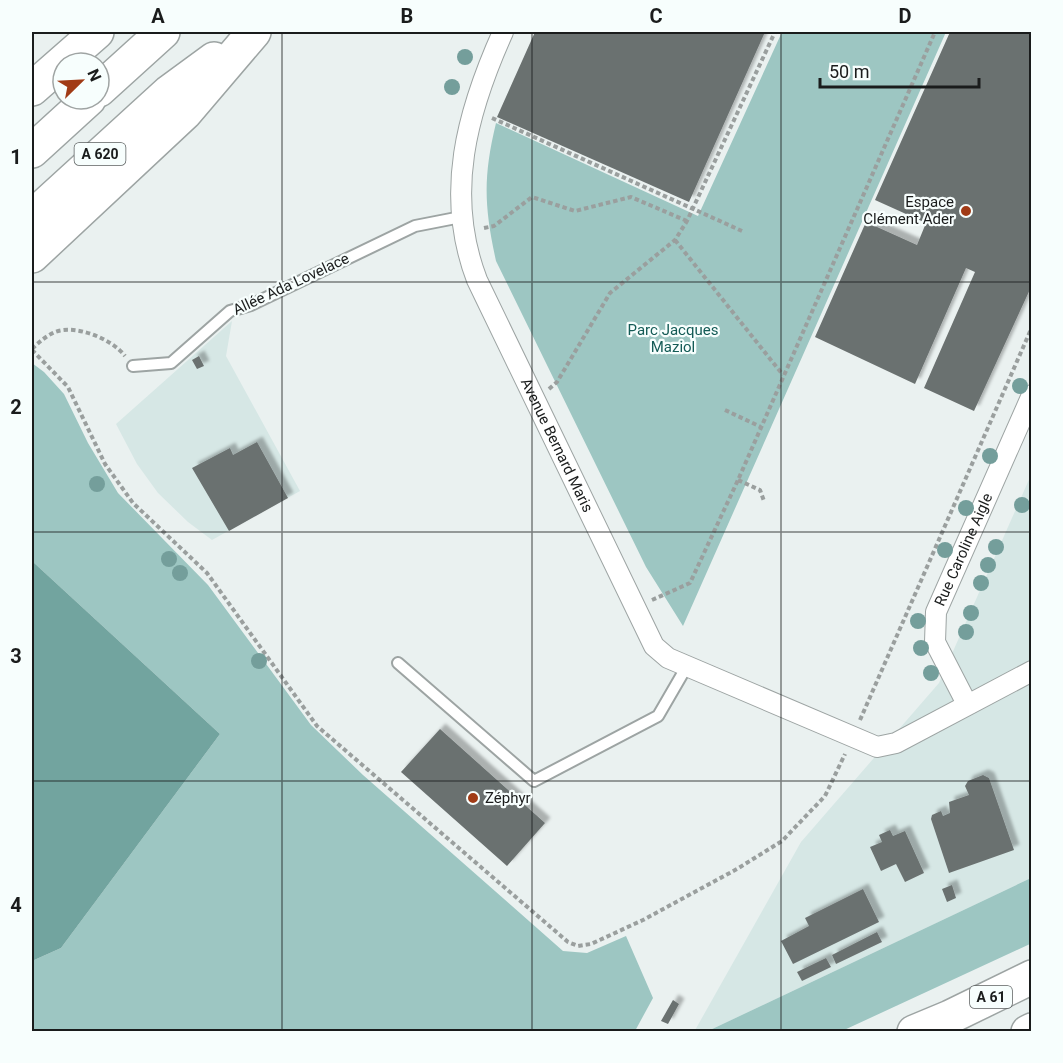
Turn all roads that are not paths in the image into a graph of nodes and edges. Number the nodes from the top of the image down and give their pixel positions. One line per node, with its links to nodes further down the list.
1 (97, 32): 6 (highway)
2 (163, 32): 5 (highway)
3 (252, 32): 9 (highway, A 620); 11 (highway)
4 (503, 32): 10 (street, Avenue Bernard Maris)
5 (111, 79)
6 (32, 89)
7 (76, 111): 8 (highway)
8 (32, 151)
9 (32, 216)
10 (462, 226): 12 (lane, Allée Ada Lovelace); 15 (street, Avenue Bernard Maris)
11 (32, 256)
12 (133, 366)
13 (1032, 395): 17 (street, Rue Caroline Aigle)
14 (398, 663): 15 (lane)
15 (687, 666): 17 (street, Avenue Bernard Maris)
16 (1032, 671): 17 (street, Avenue Bernard Maris)
17 (967, 704)
18 (1032, 977): 19 (highway, A 61)
19 (938, 1024): 20 (highway)
20 (914, 1032)

